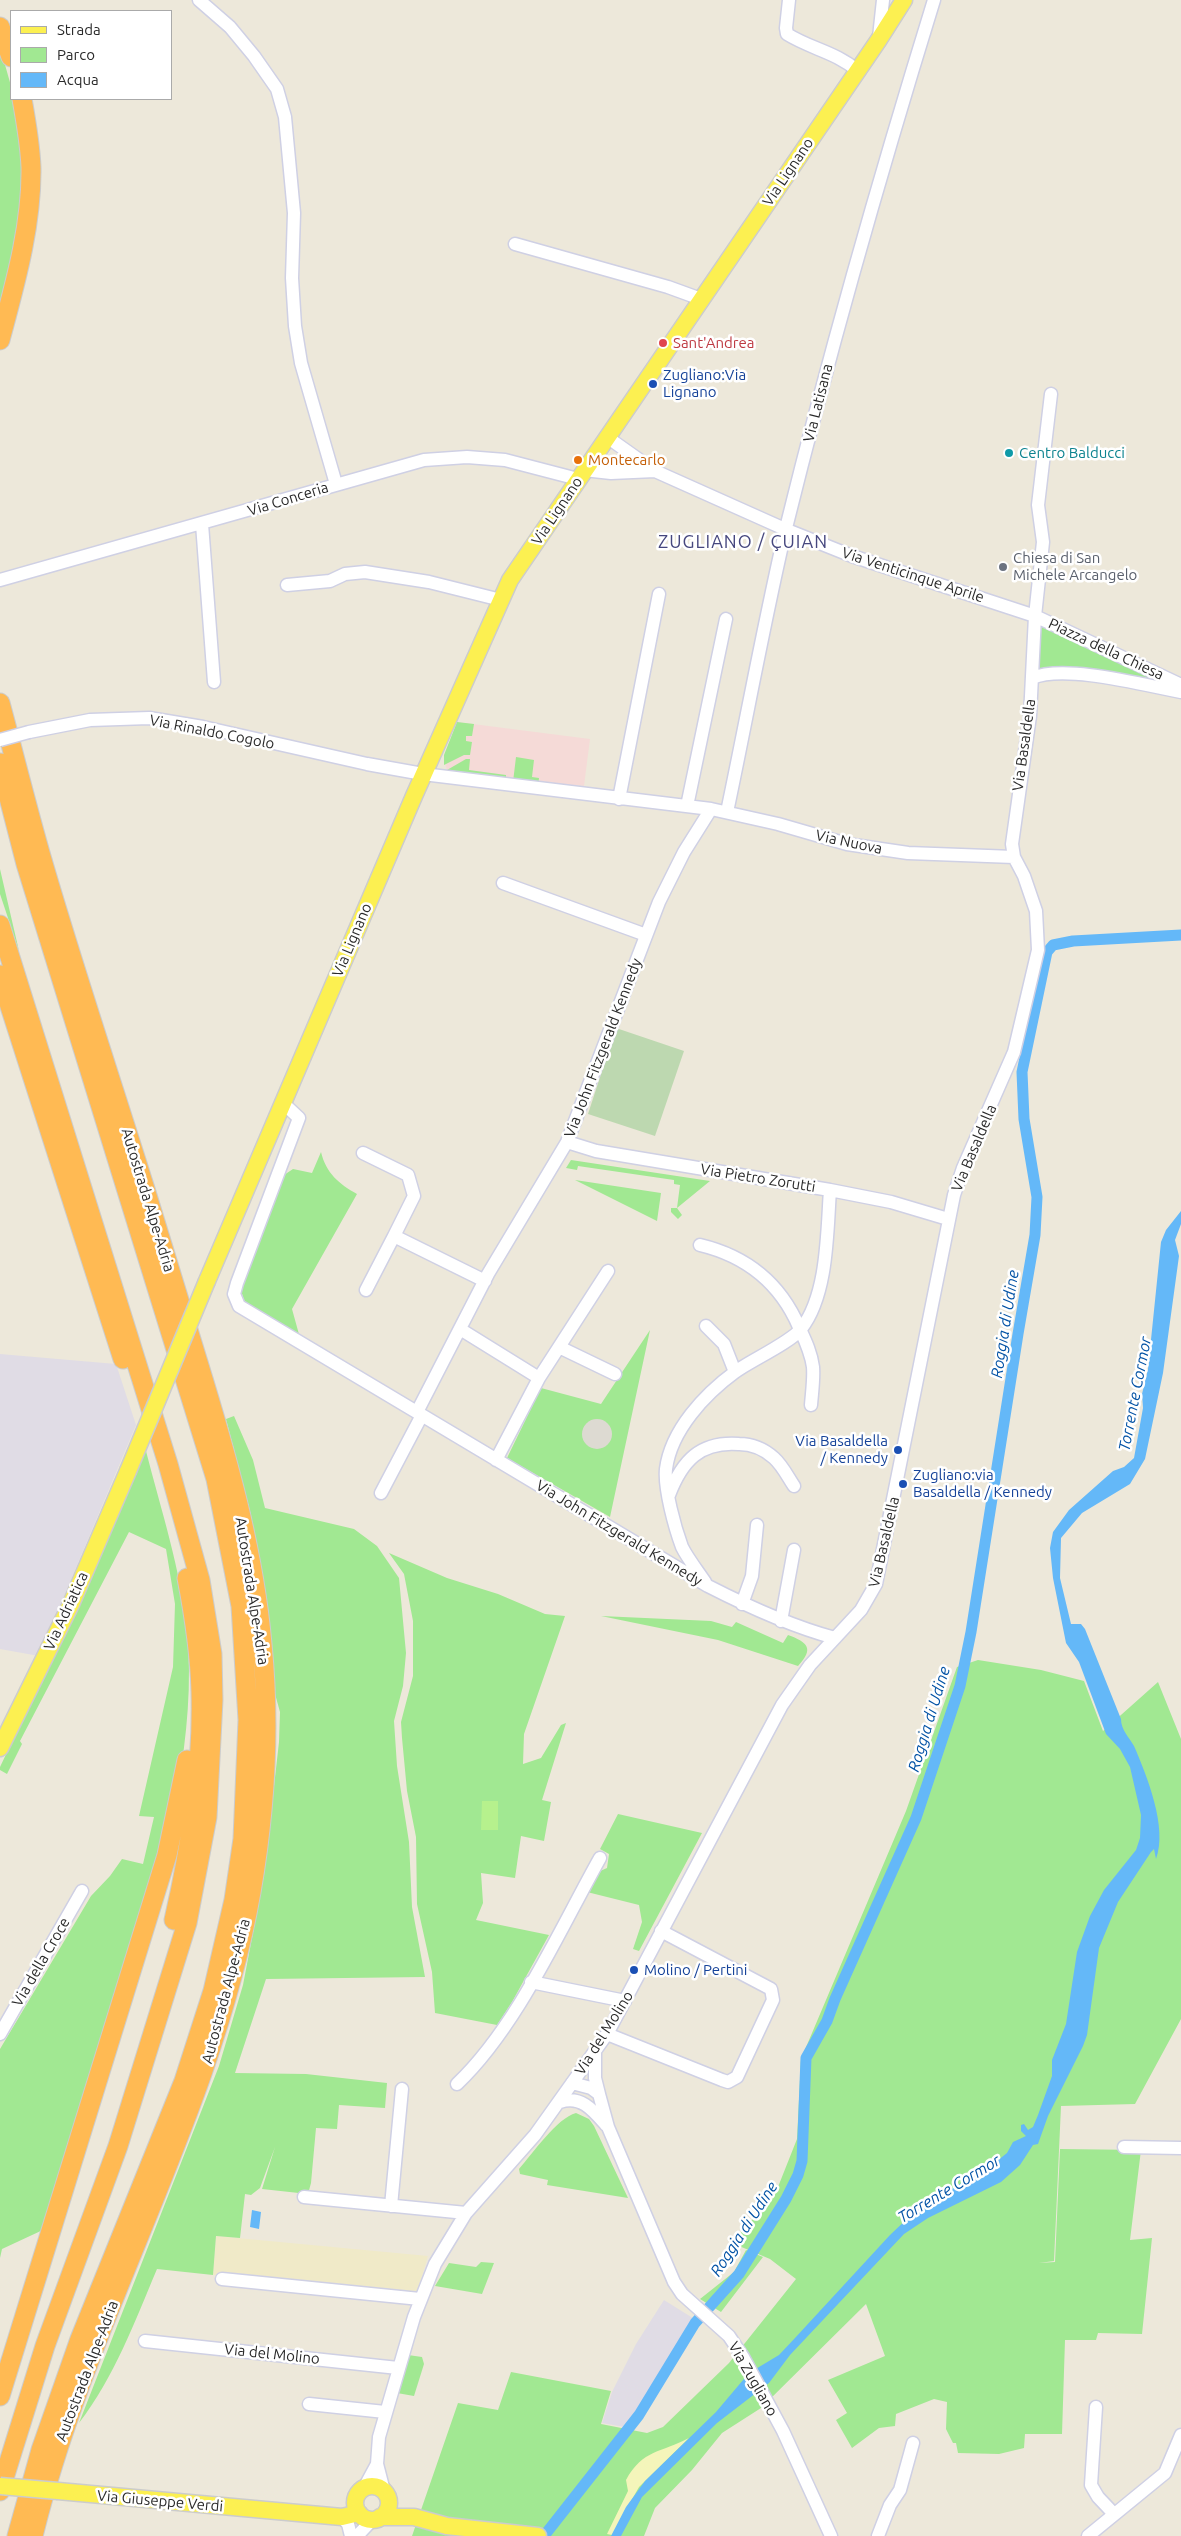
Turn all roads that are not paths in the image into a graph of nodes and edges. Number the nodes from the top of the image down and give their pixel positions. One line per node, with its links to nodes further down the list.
1 (200, 0): 18 (street)
2 (789, 0): 9 (street)
3 (883, 0): 7 (street)
4 (904, 0): 7 (main road, Via Lignano)
5 (934, 0): 20 (street, Via Latisana)
6 (0, 27): 8 (highway)
7 (878, 41): 9 (main road, Via Lignano)
8 (10, 53)
9 (858, 70): 12 (main road, Via Lignano)
10 (22, 100): 13 (highway)
11 (515, 244): 12 (street)
12 (701, 299): 15 (main road, Via Lignano)
13 (0, 340)
14 (1051, 394): 25 (street)
15 (607, 437): 16 (street); 17 (main road, Via Lignano)
16 (654, 472): 17 (street, Via Conceria); 20 (street, Via Venticinque Aprile)
17 (582, 475): 18 (street, Via Conceria); 24 (main road, Via Lignano)
18 (336, 484): 19 (street, Via Conceria)
19 (202, 524): 21 (street, Via Conceria); 28 (street)
20 (786, 530): 25 (street, Via Venticinque Aprile); 38 (street, Via Latisana)
21 (0, 580)
22 (287, 585): 24 (street)
23 (659, 594): 35 (street)
24 (501, 600): 34 (main road, Via Lignano)
25 (1035, 616): 27 (street, Piazza della Chiesa); 29 (street, Piazza della Chiesa)
26 (726, 619): 36 (street)
27 (1032, 678): 30 (street, Piazza della Chiesa); 39 (street, Via Basaldella)
28 (214, 682)
29 (1181, 685)
30 (1181, 692)
31 (0, 702): 116 (highway, Autostrada Alpe-Adria)
32 (0, 740): 34 (street, Via Rinaldo Cogolo, bridge)
33 (0, 763): 115 (highway, Autostrada Alpe-Adria)
34 (424, 774): 35 (street, Via Nuova); 44 (main road, Via Lignano)
35 (619, 799): 36 (street, Via Nuova)
36 (687, 806): 37 (street, Via Nuova)
37 (711, 809): 38 (street, Via Nuova); 42 (street, Via John Fitzgerald Kennedy)
38 (727, 812): 39 (street, Via Nuova)
39 (1014, 857): 48 (street, Via Basaldella)
40 (503, 883): 42 (street)
41 (0, 925): 108 (highway)
42 (646, 935): 45 (street, Via John Fitzgerald Kennedy)
43 (0, 975): 74 (highway)
44 (283, 1103): 52 (main road, Via Lignano); 63 (street, Via John Fitzgerald Kennedy)
45 (567, 1142): 47 (street, Via Pietro Zorutti); 53 (street, Via John Fitzgerald Kennedy)
46 (363, 1153): 49 (street)
47 (830, 1190): 48 (street, Via Pietro Zorutti); 57 (street)
48 (948, 1219): 73 (street, Via Basaldella)
49 (394, 1236): 53 (street); 54 (street)
50 (700, 1244): 57 (street)
51 (608, 1271): 58 (street)
52 (207, 1281): 75 (main road, Via Adriatica, bridge)
53 (485, 1281): 56 (street, Via John Fitzgerald Kennedy)
54 (366, 1290)
55 (706, 1326): 59 (street)
56 (460, 1330): 61 (street); 63 (street, Via John Fitzgerald Kennedy)
57 (801, 1330): 59 (street); 62 (street)
58 (559, 1347): 60 (street); 61 (street)
59 (735, 1372): 67 (street)
60 (615, 1374)
61 (539, 1378): 64 (street)
62 (811, 1405)
63 (419, 1414): 64 (street, Via John Fitzgerald Kennedy); 66 (street, Via John Fitzgerald Kennedy)
64 (496, 1460): 70 (street, Via John Fitzgerald Kennedy)
65 (794, 1486): 67 (street)
66 (381, 1493)
67 (669, 1495): 70 (street)
68 (757, 1525): 71 (street)
69 (794, 1550): 72 (street)
70 (708, 1586): 71 (street, Via John Fitzgerald Kennedy)
71 (742, 1604): 72 (street, Via John Fitzgerald Kennedy)
72 (781, 1621): 73 (street, Via John Fitzgerald Kennedy)
73 (834, 1639): 78 (street, Via del Molino)
74 (196, 1649): 99 (highway); 105 (highway)
75 (0, 1748)
76 (600, 1858): 79 (street)
77 (82, 1891): 81 (street, Via della Croce)
78 (661, 1931): 80 (street, Via del Molino); 82 (street)
79 (532, 1982): 80 (street); 85 (street)
80 (625, 2001): 82 (street, Via del Molino)
81 (0, 2034)
82 (607, 2034): 83 (street, Via del Molino)
83 (595, 2051): 84 (street, Via del Molino); 87 (street, Via Zugliano)
84 (572, 2083): 87 (street); 88 (street, Via del Molino)
85 (456, 2084)
86 (402, 2089): 93 (street)
87 (599, 2094): 89 (street, Via Zugliano)
88 (560, 2102): 89 (street, Via Zugliano); 94 (street, Via del Molino)
89 (608, 2127): 119 (street, Via Zugliano)
90 (1124, 2147): 91 (street)
91 (1181, 2148)
92 (304, 2197): 93 (street)
93 (391, 2206): 94 (street)
94 (466, 2213): 96 (street, Via del Molino)
95 (222, 2279): 96 (street)
96 (420, 2299): 98 (street, Via del Molino)
97 (145, 2341): 98 (street, Via del Molino)
98 (398, 2368): 102 (street, Via del Molino)
99 (0, 2396)
100 (309, 2404): 102 (street)
101 (1096, 2407): 111 (street)
102 (385, 2412): 106 (street, Via del Molino)
103 (1181, 2435): 111 (street)
104 (913, 2443): 120 (street)
105 (0, 2448)
106 (377, 2464): 109 (street, Via del Molino); 110 (street, Via del Molino)
107 (0, 2486): 112 (main road, Via Giuseppe Verdi, bridge)
108 (0, 2491)
109 (386, 2494): 110 (main road); 110 (main road); 114 (main road, Via Giuseppe Verdi)
110 (365, 2509): 112 (main road, Via Giuseppe Verdi); 113 (main road, Via Giuseppe Verdi); 114 (main road, Via Giuseppe Verdi); 117 (street, Via del Molino)
111 (1114, 2514): 121 (street)
112 (320, 2515): 113 (main road, Via Giuseppe Verdi)
113 (342, 2517): 117 (street)
114 (414, 2517): 118 (main road, Via Giuseppe Verdi)
115 (17, 2536)
116 (33, 2536)
117 (354, 2536)
118 (537, 2536)
119 (831, 2536)
120 (878, 2536)
121 (1088, 2536)

